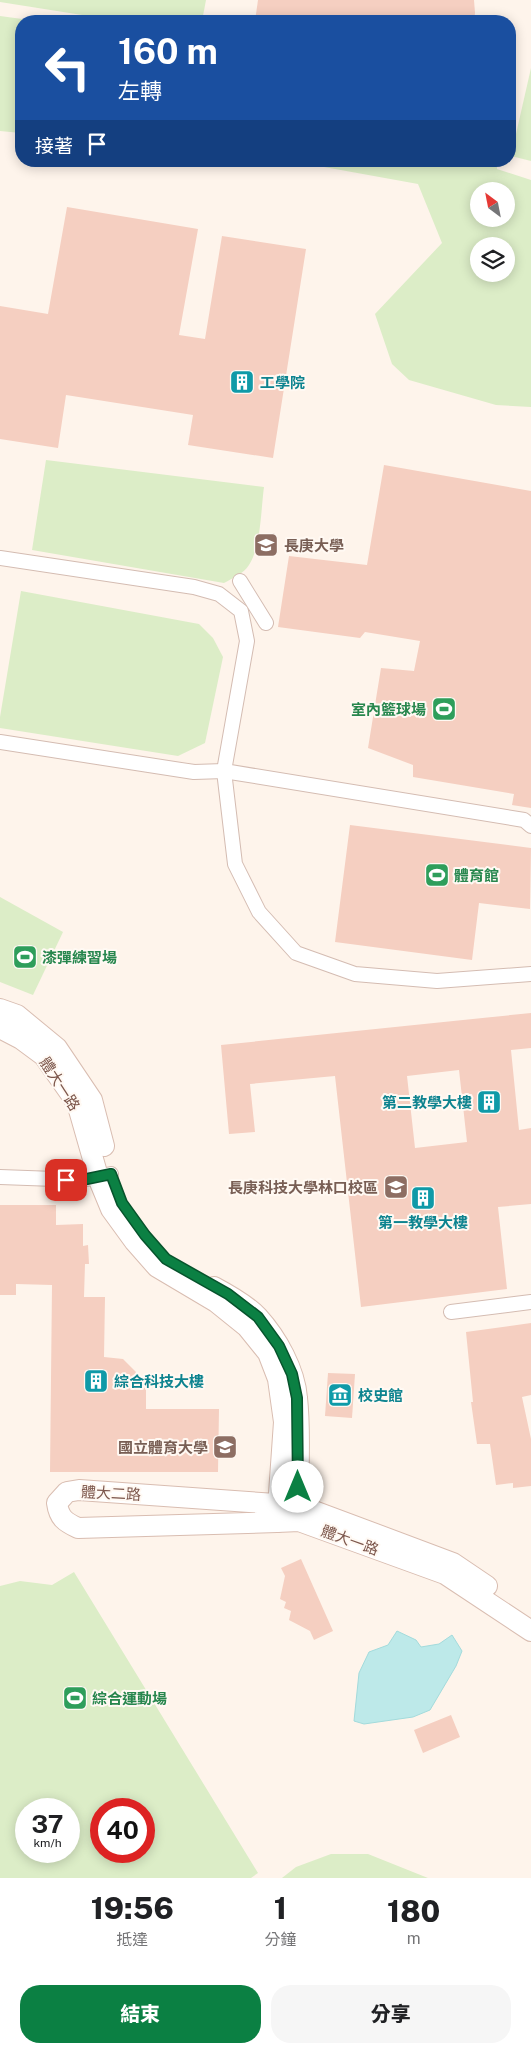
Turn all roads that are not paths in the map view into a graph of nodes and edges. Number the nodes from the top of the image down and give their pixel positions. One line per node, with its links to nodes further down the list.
1 (0, 558): 5 (street)
2 (240, 581): 3 (street)
3 (266, 623)
4 (0, 742): 5 (street)
5 (224, 771): 6 (street); 7 (street)
6 (531, 826)
7 (531, 974)
8 (0, 1009): 10 (street, 體大一路)
9 (0, 1028): 10 (street, 體大一路)
10 (104, 1175): 11 (street); 14 (street, 體大一路)
11 (0, 1178)
12 (531, 1302): 13 (street)
13 (451, 1312)
14 (288, 1514): 14 (street, 體大二路); 15 (street, 體大一路); 16 (street, 體大一路)
15 (531, 1617)
16 (531, 1631)

